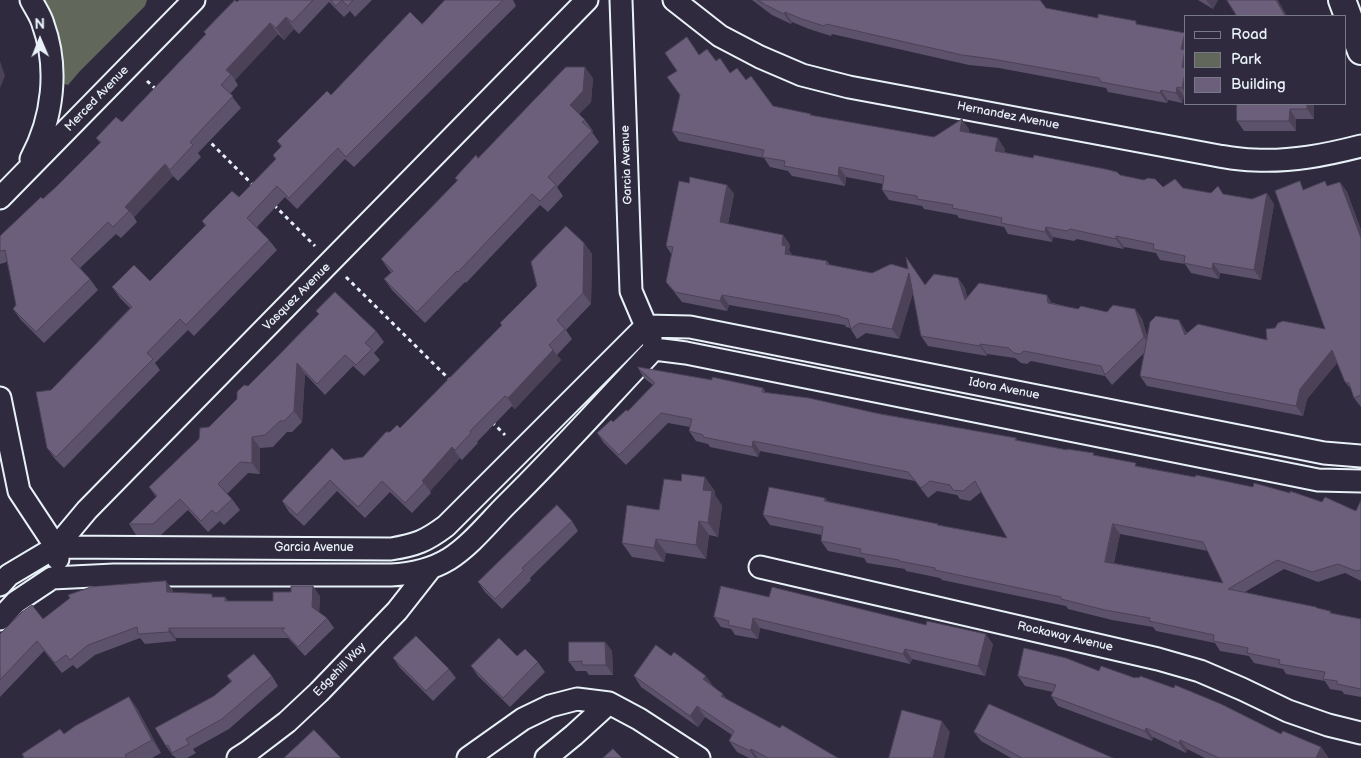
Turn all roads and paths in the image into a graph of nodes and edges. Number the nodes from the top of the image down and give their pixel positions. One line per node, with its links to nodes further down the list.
1 (30, 0): 12 (street)
2 (194, 0): 12 (street, Merced Avenue)
3 (587, 0): 17 (street, Vasquez Avenue)
4 (621, 0): 18 (street, Garcia Avenue)
5 (674, 0): 11 (street, Hernandez Avenue)
6 (1342, 0): 7 (street)
7 (1361, 51)
8 (156, 89): 9 (path)
9 (162, 95)
10 (205, 138): 13 (path)
11 (1361, 146)
12 (25, 172): 14 (street, Merced Avenue)
13 (256, 187)
14 (0, 198)
15 (269, 201): 16 (path)
16 (312, 243)
17 (331, 262): 20 (path); 26 (street, Vasquez Avenue)
18 (646, 326): 19 (street, Garcia Avenue); 23 (street, Garcia Avenue); 24 (street, Idora Avenue)
19 (654, 349): 25 (street); 28 (street)
20 (453, 383)
21 (0, 398): 26 (street)
22 (487, 417): 23 (path)
23 (521, 451): 26 (street, Garcia Avenue)
24 (1361, 456)
25 (1361, 481)
26 (56, 547): 29 (street); 30 (street, Vasquez Avenue)
27 (760, 567): 33 (street, Rockaway Avenue)
28 (430, 568): 29 (street); 34 (street, Edgehill Way)
29 (62, 577): 31 (street)
30 (0, 585)
31 (0, 619)
32 (609, 703): 35 (street); 36 (street); 37 (street)
33 (1361, 733)
34 (238, 758)
35 (468, 758)
36 (546, 758)
37 (699, 758)

